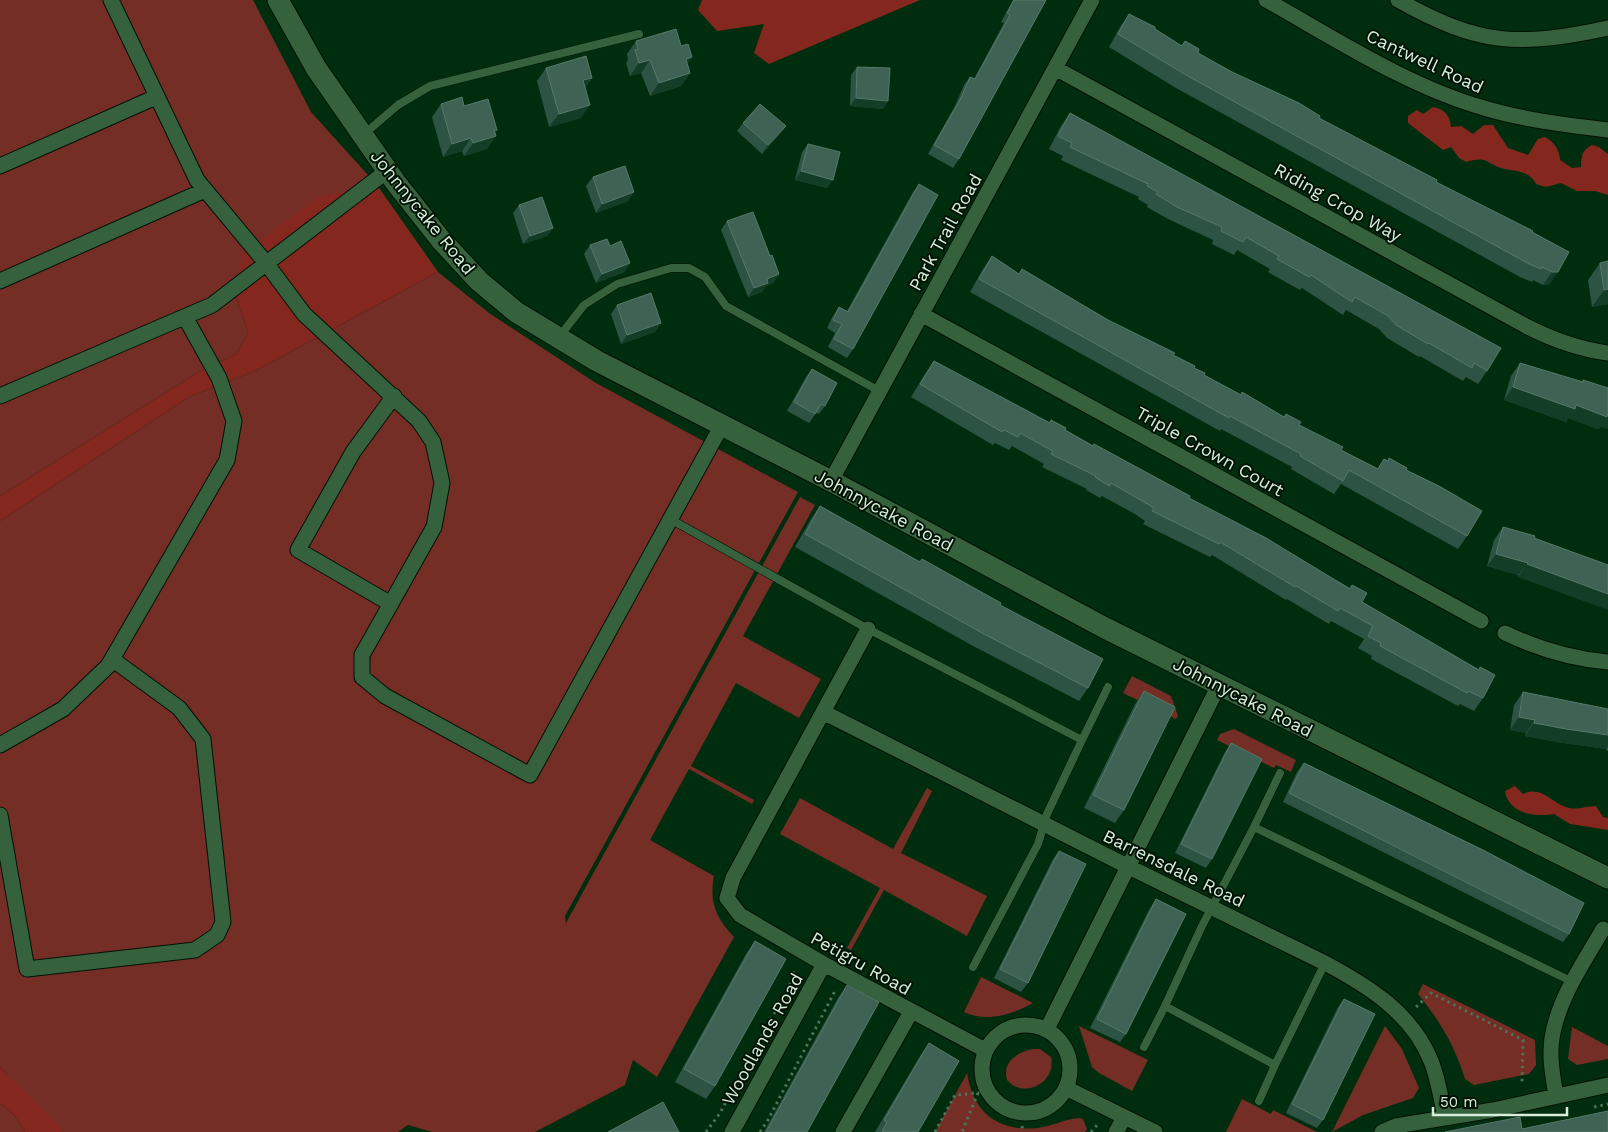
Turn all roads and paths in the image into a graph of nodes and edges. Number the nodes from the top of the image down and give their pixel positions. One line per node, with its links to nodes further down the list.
1 (111, 0): 9 (street)
2 (278, 0): 11 (street, Johnnycake Road)
3 (1092, 0): 8 (street, Park Trail Road)
4 (1266, 0): 10 (street, Cantwell Road)
5 (1398, 0): 6 (street)
6 (1608, 28)
7 (639, 34): 11 (lane)
8 (1055, 68): 17 (street, Park Trail Road); 20 (street, Riding Crop Way)
9 (156, 97): 12 (street); 14 (street)
10 (1608, 130)
11 (362, 136): 13 (street, Johnnycake Road)
12 (0, 166)
13 (387, 171): 15 (street); 19 (street, Johnnycake Road)
14 (205, 190): 15 (street); 16 (street)
15 (266, 264): 18 (street); 23 (street)
16 (0, 281)
17 (921, 314): 21 (street, Park Trail Road); 28 (street, Triple Crown Court)
18 (185, 317): 22 (street); 31 (street)
19 (558, 339): 21 (lane); 24 (street, Johnnycake Road)
20 (1608, 353)
21 (881, 392): 25 (street, Park Trail Road)
22 (0, 396)
23 (394, 396): 27 (street); 27 (street)
24 (722, 425): 25 (street, Johnnycake Road); 26 (street)
25 (831, 481): 33 (street, Johnnycake Road)
26 (670, 519): 27 (street); 29 (lane)
27 (391, 604)
28 (1481, 621)
29 (868, 629): 35 (street); 36 (lane)
30 (1505, 633): 32 (street)
31 (112, 659): 37 (street); 39 (street)
32 (1608, 662)
33 (1219, 685): 42 (street); 43 (street, Johnnycake Road)
34 (1108, 687): 36 (lane)
35 (823, 712): 40 (street, Barrensdale Road); 47 (street, Petigru Road)
36 (1082, 740): 40 (lane)
37 (0, 745)
38 (1280, 773): 41 (lane)
39 (0, 815)
40 (1044, 825): 42 (street, Barrensdale Road); 48 (lane)
41 (1254, 826): 44 (lane); 50 (lane)
42 (1127, 866): 44 (street, Barrensdale Road); 55 (street)
43 (1608, 878)
44 (1212, 907): 46 (street, Barrensdale Road); 52 (lane)
45 (1603, 928): 50 (street)
46 (1325, 963): 58 (lane); 64 (street, Barrensdale Road)
47 (824, 964): 54 (street, Petigru Road); 69 (street, Woodlands Road)
48 (973, 967)
49 (793, 971): 68 (path)
50 (1573, 982): 62 (street)
51 (835, 991): 70 (path)
52 (1165, 1006): 56 (lane); 58 (lane)
53 (1416, 1007): 59 (path)
54 (911, 1012): 57 (street, Petigru Road); 71 (street)
55 (1047, 1029): 57 (street); 61 (street)
56 (1144, 1047)
57 (985, 1050): 61 (street)
58 (1275, 1065): 63 (lane)
59 (1522, 1084)
60 (1608, 1085): 62 (street)
61 (1066, 1088): 65 (street)
62 (1556, 1096): 64 (street)
63 (1259, 1102)
64 (1445, 1117): 78 (street)
65 (1124, 1118): 76 (street); 77 (street)
66 (1098, 1124): 75 (path)
67 (1022, 1126): 74 (path)
68 (706, 1132)
69 (732, 1132)
70 (760, 1132)
71 (843, 1132)
72 (935, 1132): 73 (path)
73 (962, 1132)
74 (1023, 1132)
75 (1091, 1132)
76 (1116, 1132)
77 (1155, 1132)
78 (1382, 1132)

